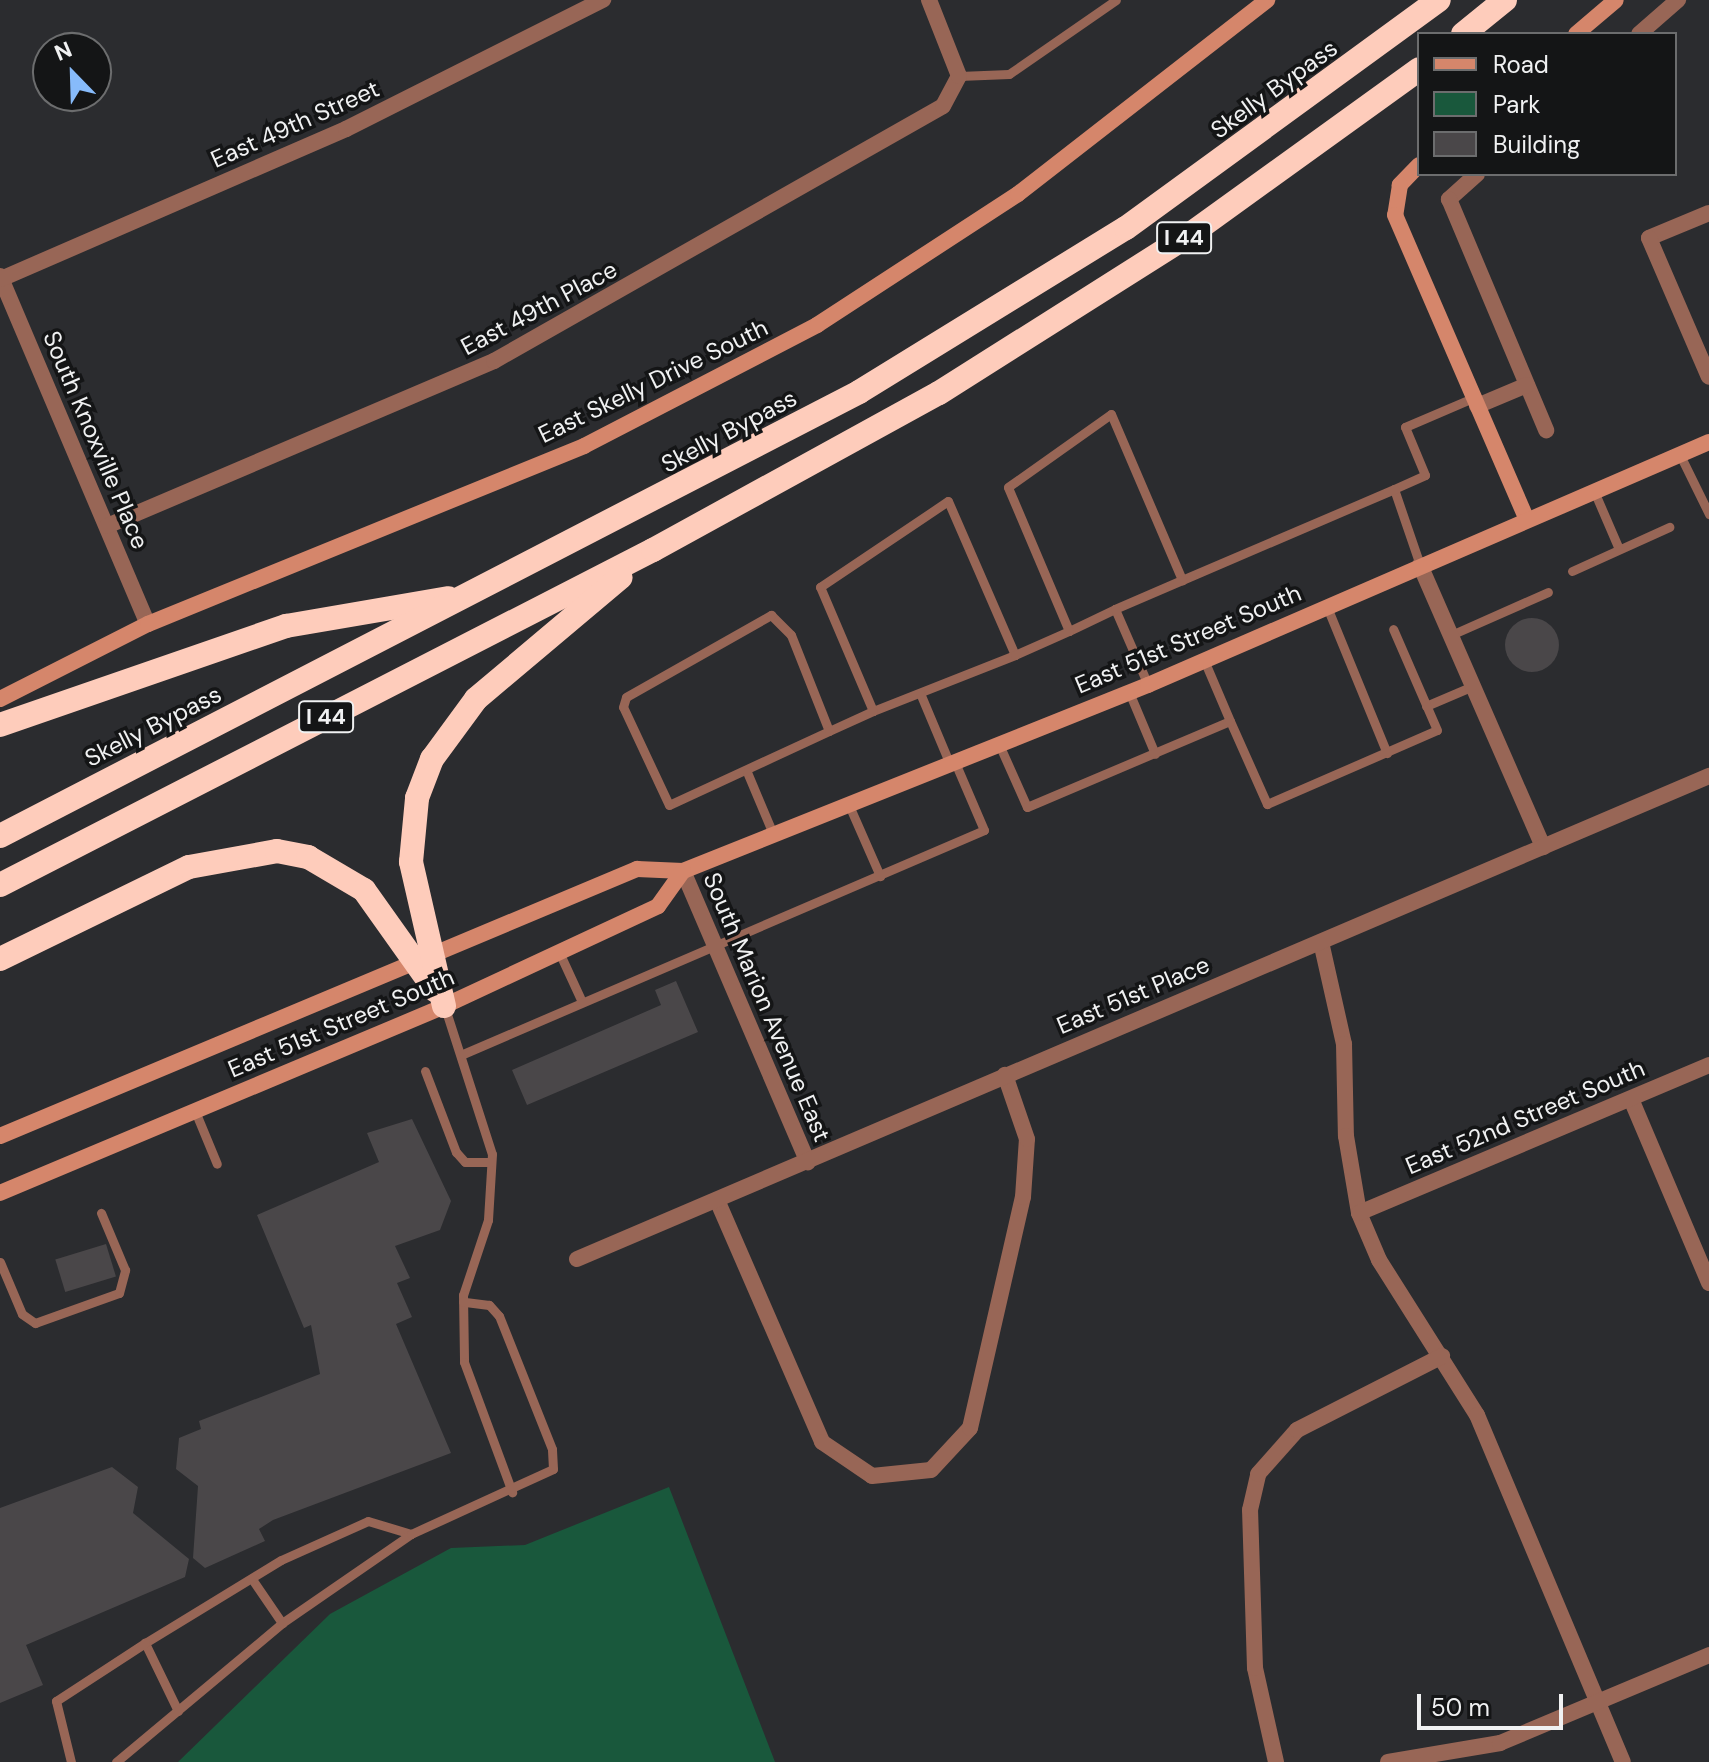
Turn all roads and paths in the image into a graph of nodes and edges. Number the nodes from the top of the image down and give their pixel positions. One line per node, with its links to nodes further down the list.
1 (603, 0): 17 (street, East 49th Street)
2 (929, 0): 13 (street)
3 (1116, 0): 13 (lane)
4 (1267, 0): 39 (main road, East Skelly Drive South)
5 (1439, 0): 36 (highway, Skelly Bypass / I 44)
6 (1505, 0): 9 (highway)
7 (1616, 0): 10 (main road)
8 (1678, 0): 11 (street)
9 (1465, 32)
10 (1578, 32)
11 (1641, 32)
12 (1417, 70): 31 (highway, I 44)
13 (959, 76): 28 (street, East 49th Place)
14 (1417, 167): 20 (main road)
15 (1475, 176): 19 (street)
16 (1709, 213): 18 (street)
17 (1, 278): 28 (street, South Knoxville Place)
18 (1709, 377)
19 (1527, 385): 20 (street); 21 (street)
20 (1475, 402): 24 (lane); 27 (main road)
21 (1546, 430)
22 (1709, 442): 23 (main road, East 51st Street South)
23 (1680, 455): 25 (main road, East 51st Street South); 26 (lane)
24 (1394, 489): 32 (lane); 34 (lane)
25 (1594, 491): 27 (main road, East 51st Street South); 30 (lane)
26 (1709, 514)
27 (1527, 520): 32 (main road, East 51st Street South)
28 (107, 526): 39 (street, South Knoxville Place)
29 (1669, 527): 30 (lane)
30 (1619, 549): 33 (lane)
31 (653, 550): 67 (highway, I 44); 72 (highway)
32 (1420, 565): 37 (main road, East 51st Street South); 42 (street)
33 (1572, 571)
34 (1182, 580): 38 (lane); 41 (lane)
35 (1548, 592): 42 (lane)
36 (475, 594): 53 (highway); 63 (highway, Skelly Bypass / I 44)
37 (1327, 607): 44 (main road, East 51st Street South); 56 (lane)
38 (1115, 609): 41 (lane); 45 (lane)
39 (148, 624): 49 (main road, East Skelly Drive South)
40 (1393, 629): 50 (lane)
41 (1069, 631): 43 (lane)
42 (1451, 635): 46 (street)
43 (1015, 655): 48 (lane); 51 (lane)
44 (1204, 660): 45 (main road, East 51st Street South); 52 (lane)
45 (1148, 685): 47 (main road, East 51st Street South)
46 (1473, 686): 50 (lane); 64 (street)
47 (1129, 692): 55 (main road, East 51st Street South); 57 (lane)
48 (920, 693): 51 (lane); 58 (lane)
49 (0, 699)
50 (1426, 706): 56 (lane)
51 (873, 711): 54 (lane)
52 (1230, 721): 56 (lane); 57 (lane)
53 (0, 725)
54 (829, 731): 59 (lane); 59 (lane)
55 (998, 742): 57 (lane); 58 (main road, East 51st Street South)
56 (1387, 753)
57 (1155, 754)
58 (951, 761): 61 (main road, East 51st Street South); 66 (lane)
59 (747, 772): 62 (lane)
60 (1709, 776): 64 (street, East 51st Place)
61 (848, 803): 62 (main road, East 51st Street South); 66 (lane)
62 (773, 834): 65 (main road, East 51st Street South)
63 (0, 836)
64 (1543, 847): 68 (street, East 51st Place)
65 (683, 871): 69 (street, South Marion Avenue East); 70 (main road, East 51st Street South); 72 (main road, East 51st Street South)
66 (880, 876): 69 (lane)
67 (0, 885)
68 (1321, 942): 78 (street, East 51st Place); 88 (street)
69 (716, 948): 73 (lane); 83 (street, South Marion Avenue East)
70 (559, 952): 73 (lane); 74 (main road, East 51st Street South)
71 (0, 959): 72 (highway)
72 (426, 959): 74 (highway); 81 (main road, East 51st Street South)
73 (582, 1002): 75 (lane)
74 (444, 1006): 75 (lane); 80 (main road, East 51st Street South)
75 (463, 1054): 82 (lane)
76 (1709, 1065): 79 (street, East 52nd Street South)
77 (425, 1071): 82 (lane)
78 (1005, 1075): 83 (street, East 51st Place); 86 (street)
79 (1631, 1099): 88 (street, East 52nd Street South); 91 (street)
80 (195, 1111): 84 (lane); 85 (main road, East 51st Street South)
81 (0, 1136)
82 (491, 1162): 92 (lane)
83 (808, 1162): 86 (street, East 51st Place)
84 (217, 1164)
85 (0, 1193)
86 (717, 1200): 89 (street, East 51st Place)
87 (101, 1213): 90 (lane)
88 (1359, 1213): 93 (street)
89 (577, 1259)
90 (0, 1262)
91 (1709, 1283)
92 (463, 1302): 94 (lane); 94 (lane)
93 (1442, 1356): 100 (street); 104 (street)
94 (512, 1492): 95 (lane)
95 (411, 1534): 96 (lane); 97 (lane)
96 (254, 1582): 97 (lane); 98 (lane)
97 (282, 1623): 101 (lane)
98 (145, 1643): 101 (lane); 102 (lane)
99 (1709, 1655): 100 (street)
100 (1596, 1703): 105 (street); 106 (street)
101 (178, 1711): 103 (lane)
102 (71, 1762)
103 (116, 1762)
104 (1276, 1762)
105 (1388, 1762)
106 (1623, 1762)

